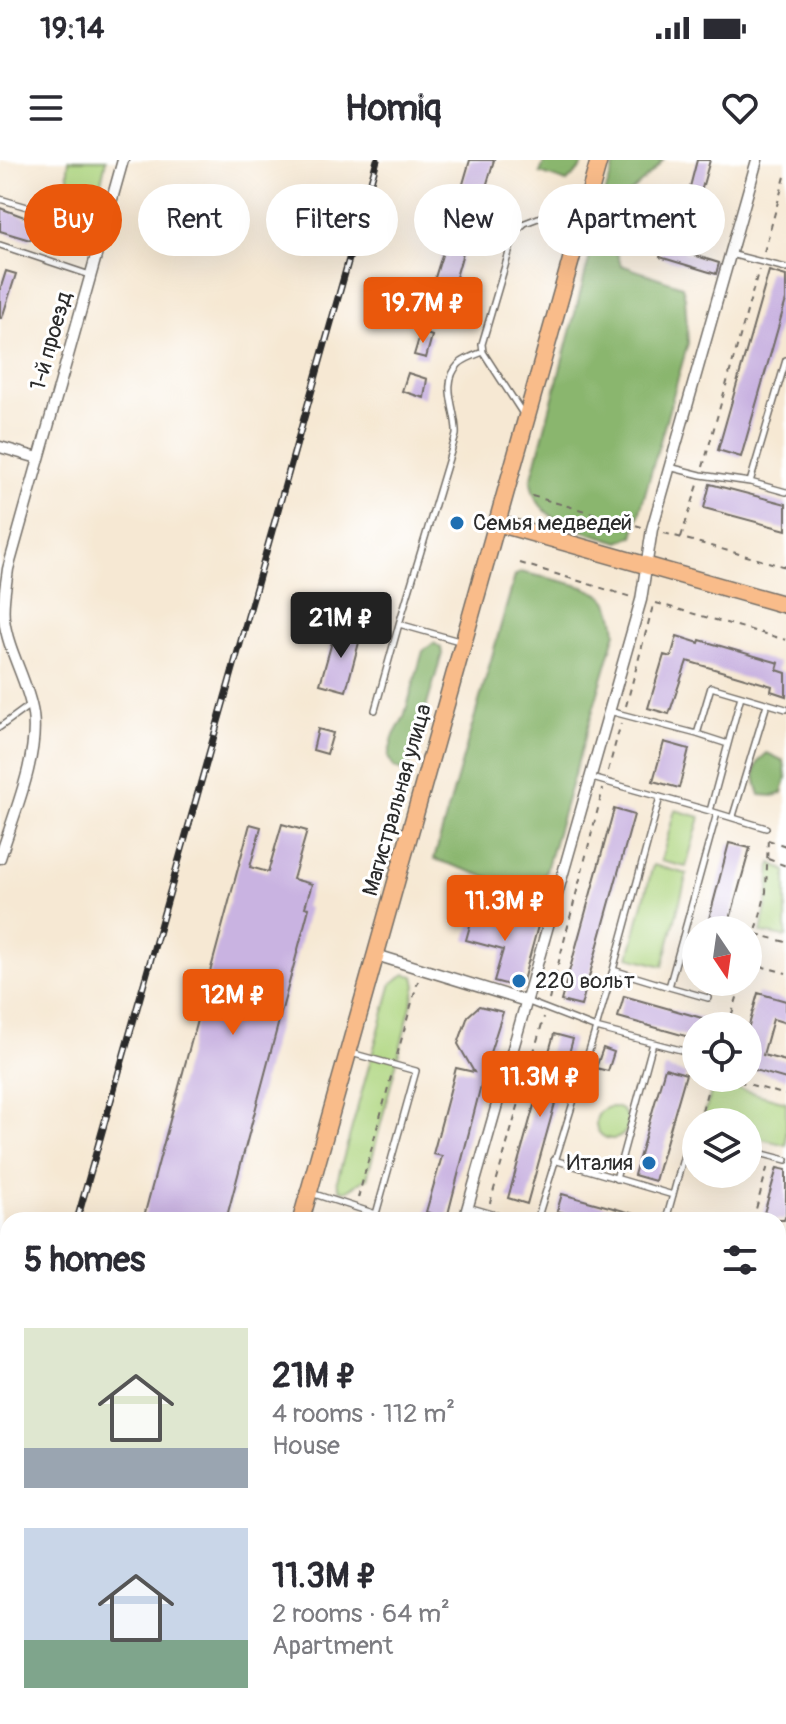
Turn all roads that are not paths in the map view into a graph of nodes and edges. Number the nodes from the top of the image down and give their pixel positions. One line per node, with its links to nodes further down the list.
1 (123, 160): 4 (street, 1-й проезд)
2 (599, 160): 5 (main road, Магистральная улица)
3 (757, 160): 10 (street)
4 (116, 184)
5 (592, 184)
6 (0, 199): 7 (lane)
7 (24, 206)
8 (538, 218): 15 (lane)
9 (0, 245): 14 (lane)
10 (729, 253): 13 (lane); 20 (street)
11 (95, 256): 14 (street, 1-й проезд)
12 (572, 256): 17 (main road, Магистральная улица)
13 (786, 268)
14 (90, 275): 19 (street, 1-й проезд)
15 (483, 352): 17 (lane); 26 (lane)
16 (786, 360): 21 (lane)
17 (526, 419): 23 (main road, Магистральная улица)
18 (0, 447): 19 (street)
19 (38, 458): 30 (street, 1-й проезд)
20 (669, 467): 21 (lane); 24 (street)
21 (750, 482): 22 (lane)
22 (786, 492)
23 (497, 523): 24 (main road); 27 (main road, Магистральная улица)
24 (646, 565): 25 (main road); 33 (street)
25 (786, 605)
26 (399, 624): 27 (lane); 32 (lane)
27 (464, 642): 43 (main road, Магистральная улица)
28 (741, 696): 29 (lane); 35 (lane); 36 (lane)
29 (767, 704): 31 (lane); 40 (lane)
30 (31, 705): 34 (lane); 42 (street, 1-й проезд)
31 (786, 709)
32 (375, 710)
33 (609, 711): 35 (lane); 37 (street)
34 (0, 727)
35 (697, 734): 36 (lane)
36 (728, 744): 39 (lane)
37 (590, 777): 38 (lane); 47 (street)
38 (660, 797): 39 (lane); 44 (lane)
39 (714, 812): 40 (lane); 45 (lane)
40 (733, 816): 41 (lane)
41 (766, 828)
42 (0, 858)
43 (376, 955): 47 (street); 51 (main road, Магистральная улица)
44 (613, 970): 45 (lane); 48 (lane)
45 (669, 987): 46 (lane)
46 (708, 998)
47 (526, 1001): 48 (lane); 59 (street)
48 (596, 1028): 49 (lane); 53 (lane)
49 (653, 1043): 50 (lane); 56 (lane)
50 (682, 1050)
51 (350, 1053): 57 (main road, Магистральная улица); 62 (lane)
52 (762, 1154): 54 (lane)
53 (554, 1160): 56 (lane); 65 (lane)
54 (786, 1160)
55 (682, 1162): 58 (lane)
56 (616, 1179): 58 (lane)
57 (309, 1193): 60 (main road, Магистральная улица); 61 (lane)
58 (673, 1195): 66 (lane)
59 (468, 1207): 63 (street); 64 (lane)
60 (303, 1212)
61 (364, 1212)
62 (377, 1212)
63 (466, 1212)
64 (485, 1212)
65 (539, 1212)
66 (668, 1212)

